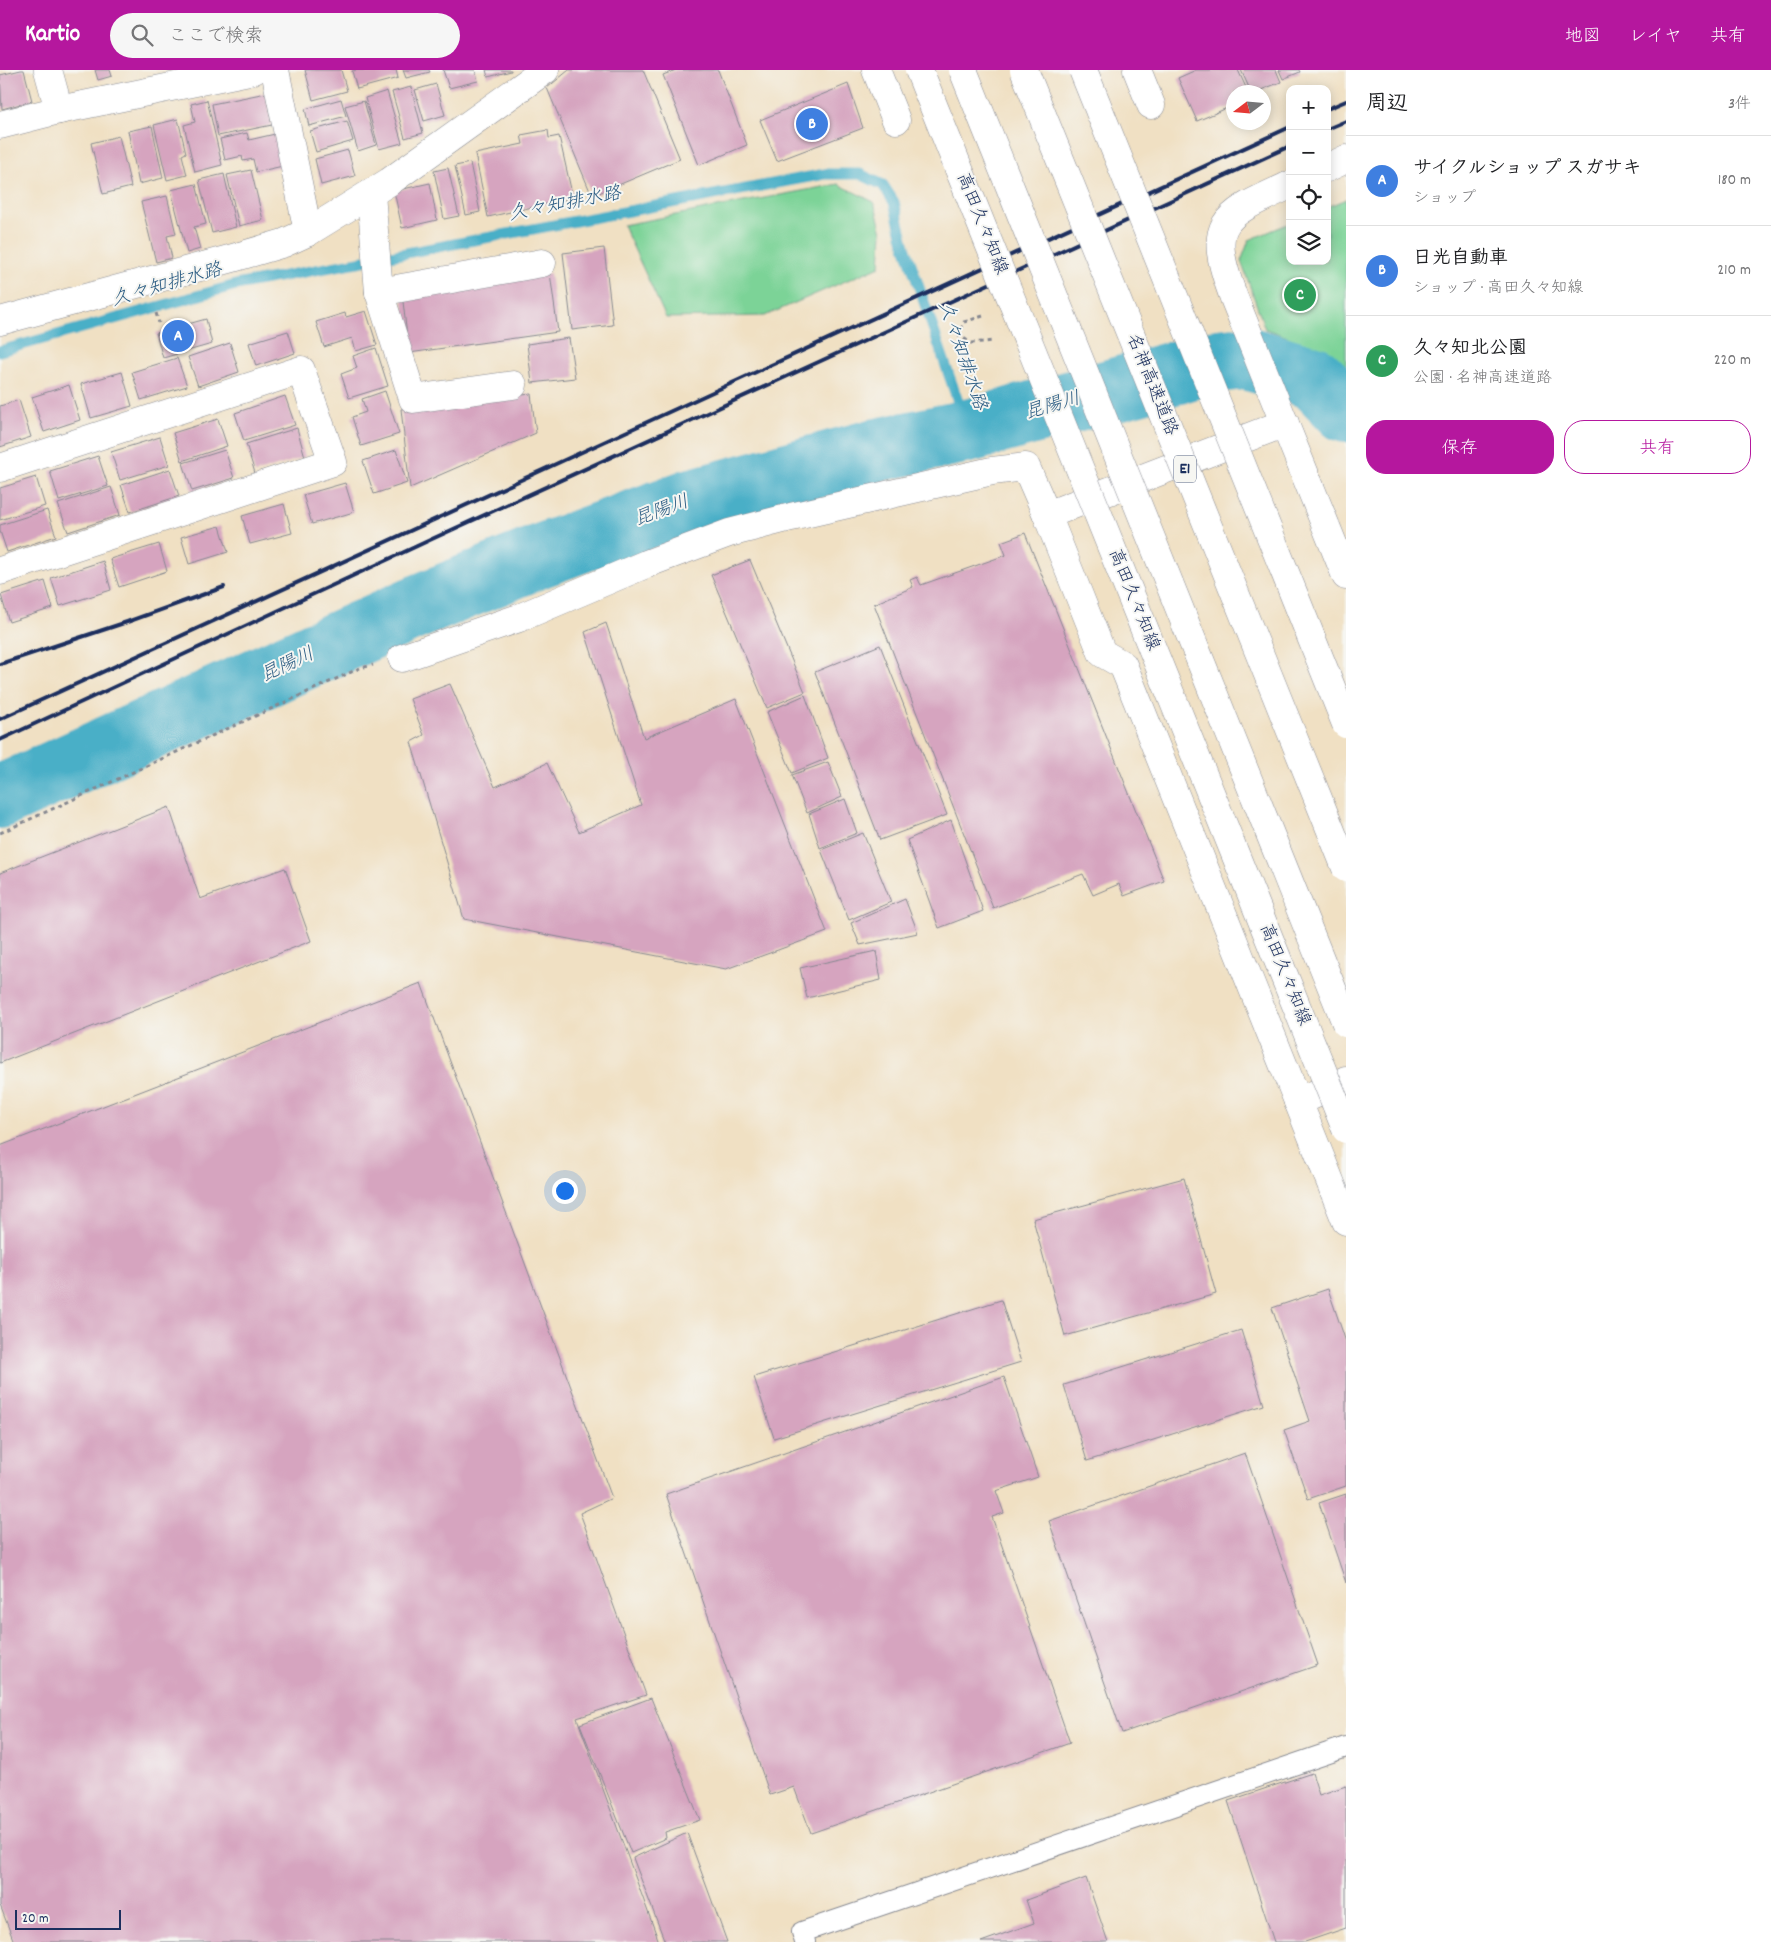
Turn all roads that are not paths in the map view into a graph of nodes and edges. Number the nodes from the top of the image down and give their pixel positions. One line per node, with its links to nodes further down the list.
1 (48, 70): 12 (main road)
2 (254, 70): 12 (main road)
3 (275, 70): 19 (main road)
4 (545, 70): 18 (main road)
5 (876, 70): 13 (main road)
6 (920, 70): 35 (main road, 高田久々知線, bridge)
7 (963, 70): 32 (main road, bridge)
8 (1024, 70): 31 (main road, 名神高速道路 / E1, bridge)
9 (1083, 70): 30 (main road, bridge)
10 (1137, 70): 11 (main road)
11 (1151, 105)
12 (59, 110): 14 (main road)
13 (896, 120)
14 (0, 125)
15 (1346, 159): 16 (main road)
16 (1331, 166)
17 (1286, 187): 24 (main road)
18 (371, 194): 19 (main road); 21 (main road)
19 (308, 232): 22 (main road)
20 (542, 263): 21 (main road)
21 (379, 287): 23 (main road)
22 (0, 321)
23 (513, 385)
24 (1285, 423): 26 (main road); 28 (main road)
25 (0, 468): 27 (main road)
26 (1047, 514): 29 (main road); 34 (main road)
27 (0, 571)
28 (1346, 576)
29 (402, 658)
30 (1346, 724)
31 (1346, 868)
32 (1346, 1023)
33 (1346, 1080): 34 (main road)
34 (1298, 1102): 36 (main road)
35 (1346, 1129)
36 (1346, 1221)
37 (1346, 1747): 38 (lane)
38 (803, 1937)

